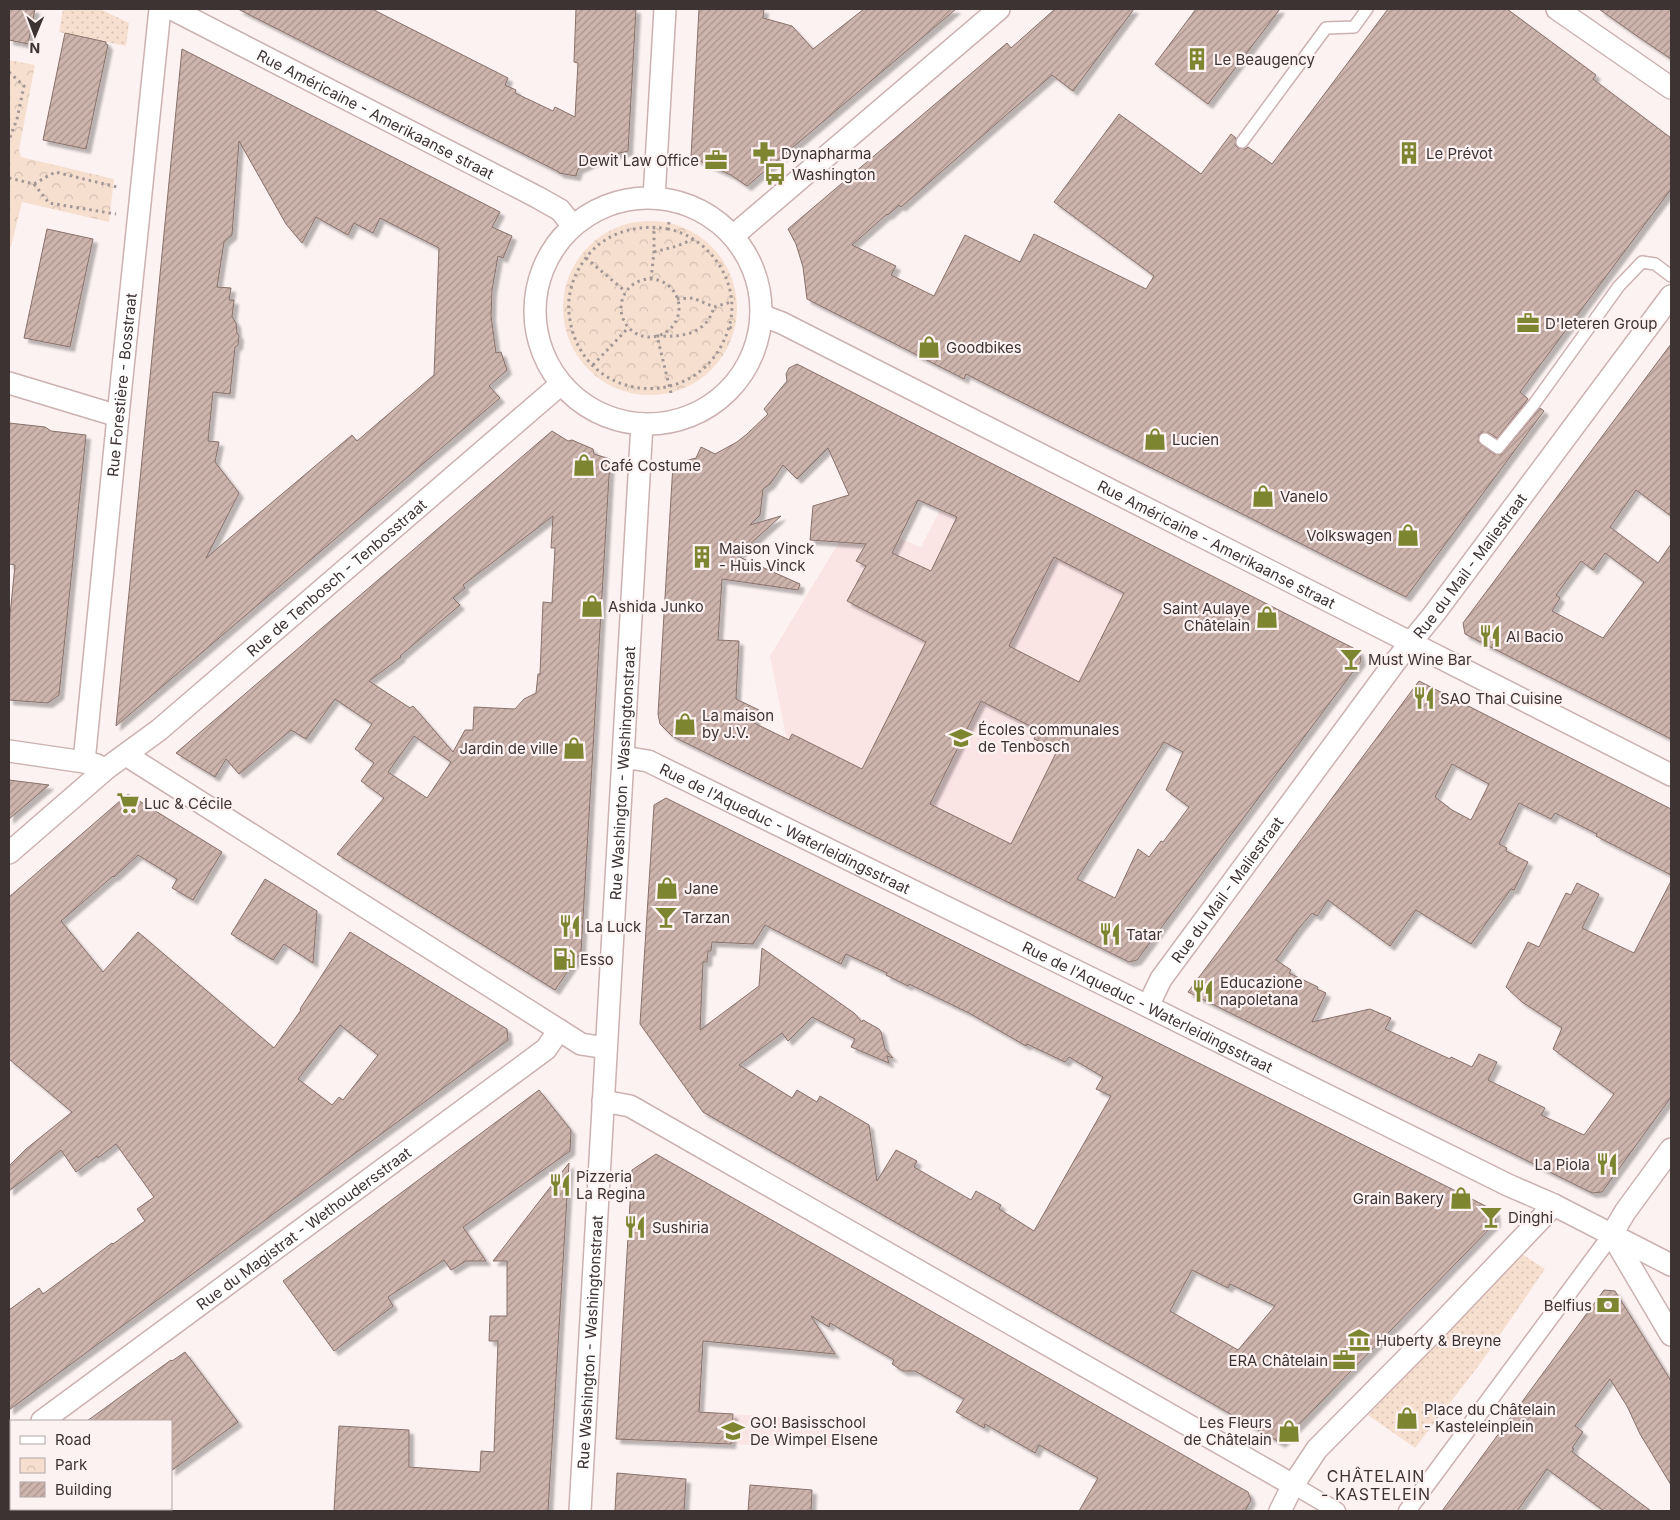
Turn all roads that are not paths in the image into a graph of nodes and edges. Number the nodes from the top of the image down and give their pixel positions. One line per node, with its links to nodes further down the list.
1 (160, 9): 17 (street, Rue Forestière - Bosstraat)
2 (172, 9): 10 (street, Rue Américaine - Amerikaanse straat)
3 (666, 9): 9 (street)
4 (998, 9): 11 (street)
5 (1367, 9): 8 (lane)
6 (1557, 9): 7 (street)
7 (1671, 88)
8 (1242, 142)
9 (654, 198): 10 (street); 11 (street)
10 (573, 226): 16 (street)
11 (733, 236): 14 (street)
12 (1671, 276): 19 (lane)
13 (1671, 296): 20 (street, Rue du Mail - Maliestraat)
14 (761, 315): 18 (street); 20 (street, Rue Américaine - Amerikaanse straat)
15 (9, 383): 17 (street)
16 (561, 384): 18 (street); 22 (street, Rue de Tenbosch - Tenbosstraat)
17 (118, 416): 24 (street, Rue Forestière - Bosstraat)
18 (642, 424): 23 (street, Rue Washington - Washingtonstraat)
19 (1485, 439)
20 (1411, 642): 26 (street, Rue Américaine - Amerikaanse straat); 28 (street, Rue du Mail - Maliestraat)
21 (9, 751): 24 (street)
22 (126, 755): 25 (street, Rue de Tenbosch - Tenbosstraat); 29 (street)
23 (623, 757): 28 (street, Rue de l'Aqueduc - Waterleidingsstraat); 30 (street, Rue Washington - Washingtonstraat)
24 (84, 762): 25 (street)
25 (107, 768): 27 (street, Rue de Tenbosch - Tenbosstraat)
26 (1671, 774)
27 (9, 853)
28 (1148, 1006): 33 (street, Rue de l'Aqueduc - Waterleidingsstraat)
29 (559, 1030): 30 (street); 37 (street, Rue du Magistrat - Wethoudersstraat)
30 (606, 1048): 31 (street, Rue Washington - Washingtonstraat)
31 (603, 1101): 38 (street); 39 (street, Rue Washington - Washingtonstraat)
32 (1671, 1149): 34 (street)
33 (1554, 1205): 34 (street, Rue de l'Aqueduc - Waterleidingsstraat); 38 (street)
34 (1612, 1234): 35 (street, Rue de l'Aqueduc - Waterleidingsstraat); 36 (street); 42 (street)
35 (1671, 1265)
36 (1671, 1335)
37 (43, 1420)
38 (1294, 1486): 40 (street); 41 (street)
39 (580, 1511)
40 (1280, 1511)
41 (1337, 1511)
42 (1407, 1511)

